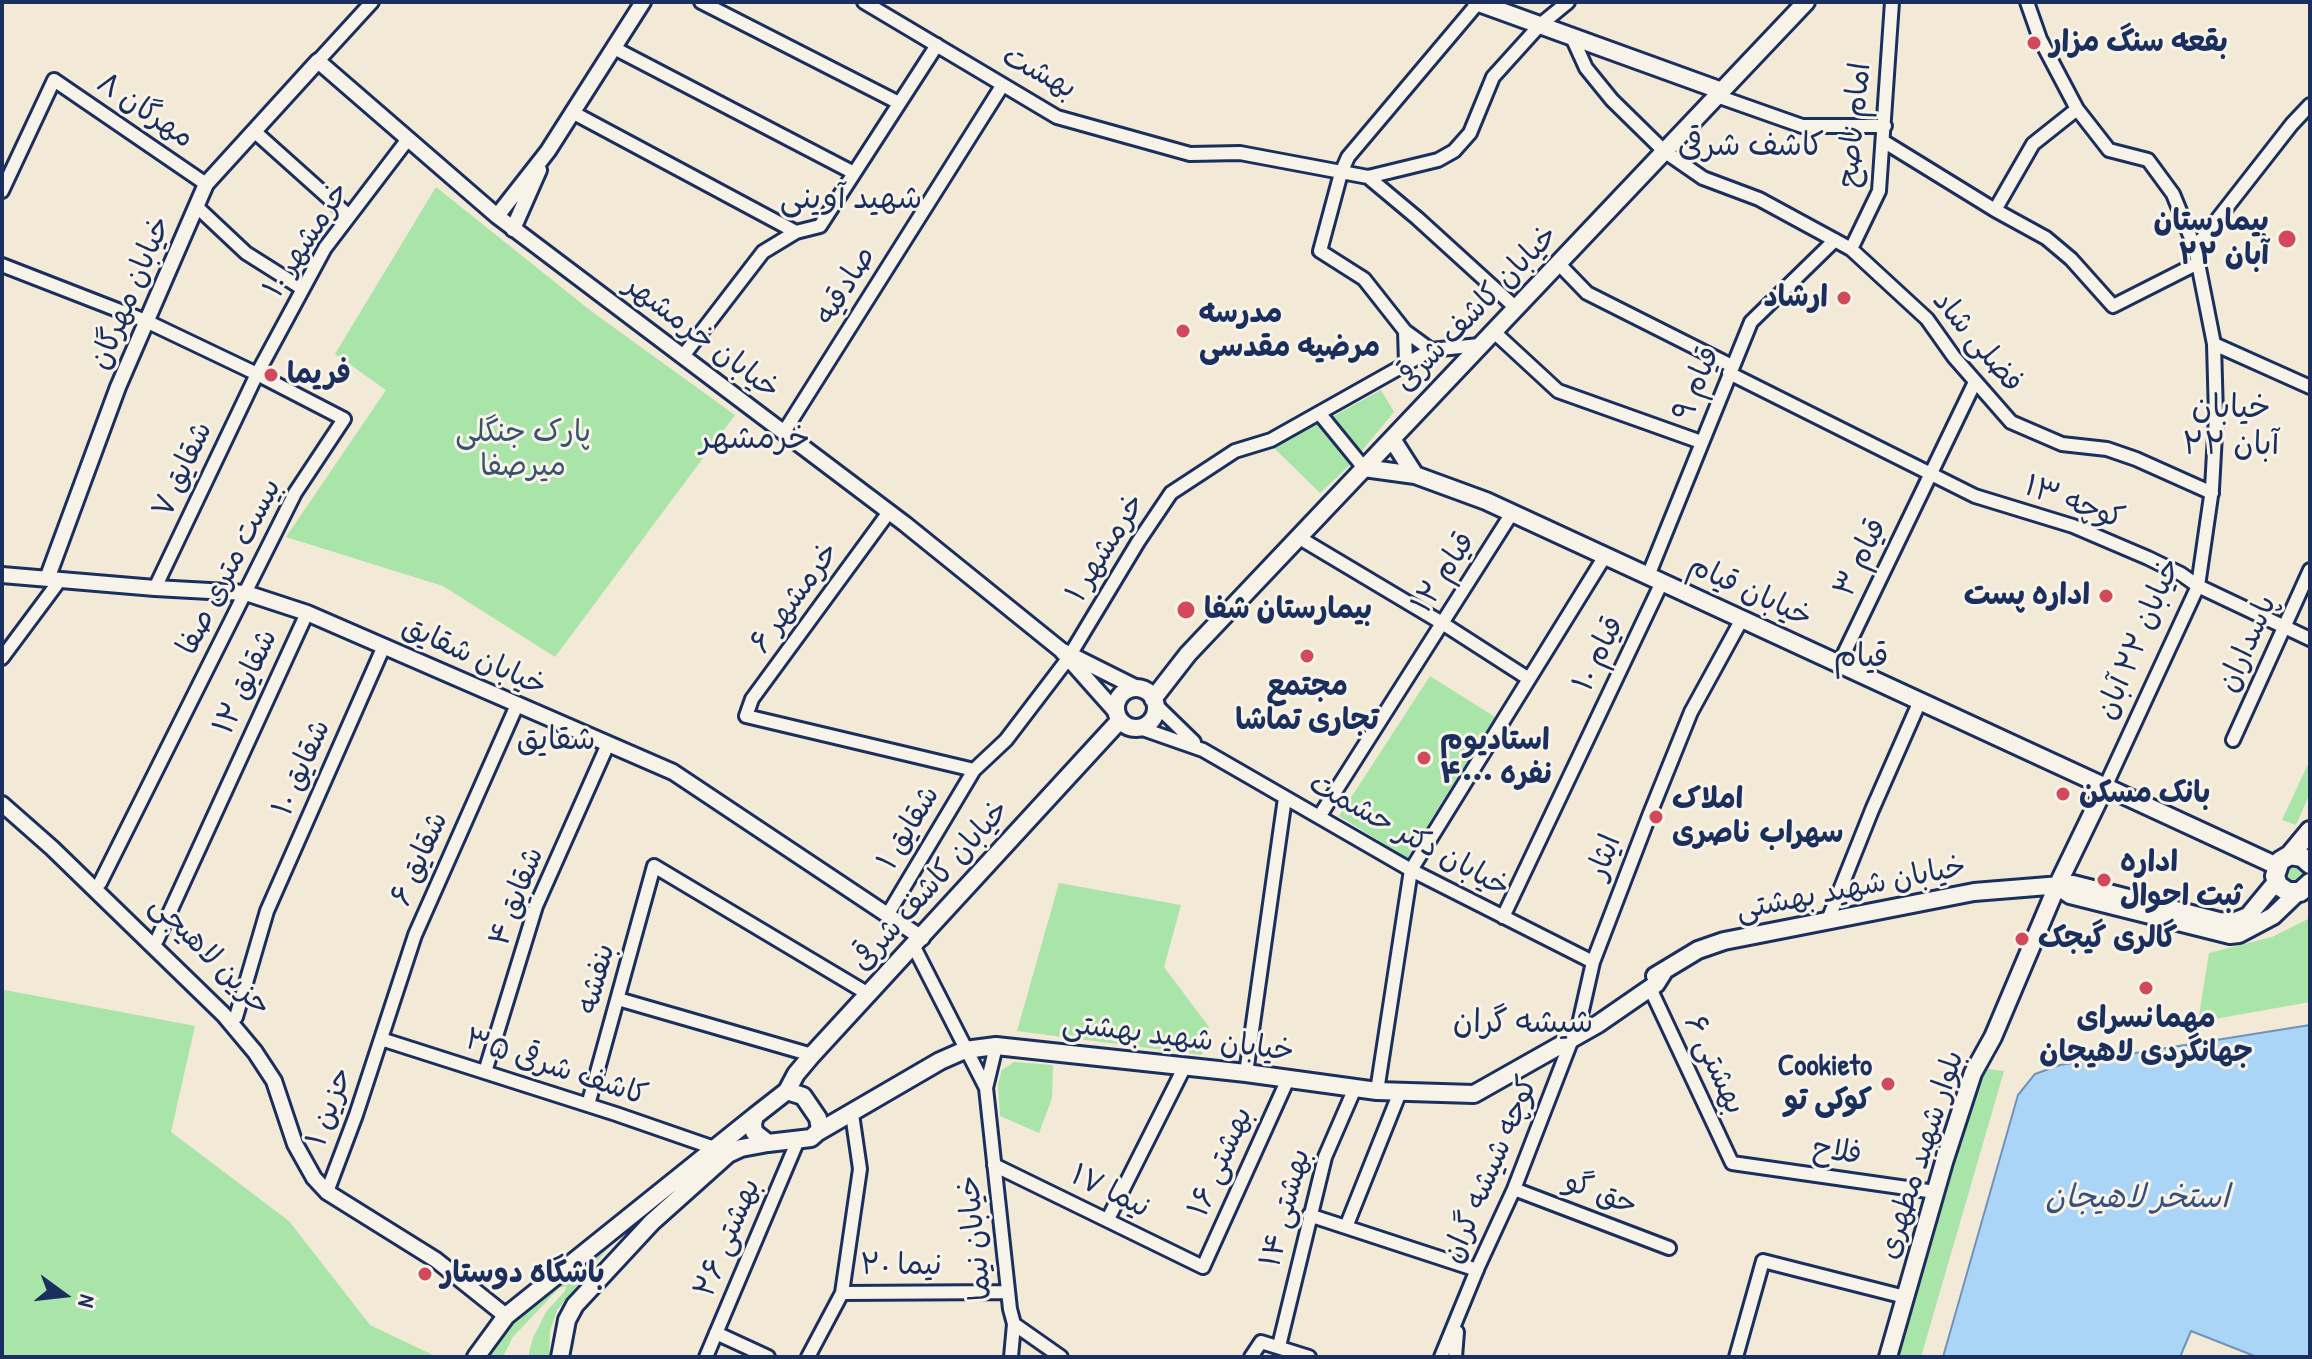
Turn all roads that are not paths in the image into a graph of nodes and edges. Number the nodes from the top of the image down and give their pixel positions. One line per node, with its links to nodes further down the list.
1 (372, 2): 14 (street)
2 (643, 2): 13 (street)
3 (701, 2): 17 (street)
4 (864, 2): 12 (street, بهشت)
5 (1477, 2): 10 (main road); 28 (street)
6 (1568, 2): 10 (street)
7 (1806, 2): 16 (main road, خیابان کاشف شرقی)
8 (1892, 2): 21 (street, امام ناصح)
9 (2027, 2): 19 (street, خیابان ۲۲ آبان)
10 (1540, 25): 11 (main road); 29 (street)
11 (1571, 35): 16 (main road); 26 (street, فضلی شاد)
12 (937, 45): 15 (street, بهشت); 17 (street)
13 (614, 48): 20 (street); 27 (street)
14 (318, 61): 22 (street, خیابان مهرگان); 23 (street, خیابان خرمشهر)
15 (1002, 86): 28 (street, بهشت); 59 (street, صادقیه)
16 (1716, 97): 21 (street); 26 (main road, خیابان کاشف شرقی)
17 (899, 103): 27 (street)
18 (2310, 105): 39 (street)
19 (2077, 109): 33 (street); 39 (street, خیابان ۲۲ آبان)
20 (572, 112): 25 (street); 37 (street)
21 (1885, 126): 24 (street, امام ناصح)
22 (254, 131): 30 (street, خیابان مهرگان); 34 (street)
23 (408, 139): 34 (street, خرمشهر ۱۰); 35 (street, خیابان خرمشهر)
24 (1883, 141): 33 (street); 40 (street, امام ناصح)
25 (548, 151): 35 (street); 36 (street)
26 (1664, 151): 38 (street, فضلی شاد); 41 (main road, خیابان کاشف شرقی)
27 (854, 173): 37 (street)
28 (1341, 173): 29 (street, بهشت); 47 (street)
29 (1368, 177): 45 (street)
30 (206, 184): 31 (street, مهرگان ۸); 32 (street, خیابان مهرگان)
31 (2, 191)
32 (196, 206): 44 (street); 46 (street, خیابان مهرگان)
33 (1995, 210): 42 (street)
34 (349, 216): 44 (street, خرمشهر ۱۰)
35 (497, 216): 36 (street, خیابان خرمشهر)
36 (513, 229): 52 (street, خیابان خرمشهر)
37 (796, 232): 52 (street)
38 (1835, 240): 40 (street, فضلی شاد); 54 (street, قیام ۹)
39 (2195, 248): 42 (street, خیابان ۲۲ آبان)
40 (1851, 249): 56 (street, فضلی شاد)
41 (1558, 263): 45 (main road, خیابان کاشف شرقی); 54 (street, کوچه ۱۳)
42 (2198, 263): 49 (street, خیابان ۲۲ آبان)
43 (2, 265): 46 (street)
44 (303, 289): 55 (street, خرمشهر ۱۰)
45 (1516, 308): 48 (main road, خیابان کاشف شرقی)
46 (146, 321): 55 (street); 72 (street, خیابان مهرگان)
47 (1405, 331): 51 (street); 53 (street)
48 (1493, 331): 50 (main road, خیابان کاشف شرقی); 61 (street)
49 (2214, 344): 57 (street); 65 (street, خیابان ۲۲ آبان)
50 (1479, 345): 51 (street); 60 (main road, خیابان کاشف شرقی)
51 (1431, 350): 53 (street, خرمشهر ۱)
52 (683, 356): 59 (street, خیابان خرمشهر)
53 (1406, 363): 58 (street, خرمشهر ۱)
54 (1730, 370): 61 (street, قیام ۹); 63 (street, کوچه ۱۳)
55 (257, 374): 75 (street, شقایق ۷); 76 (street, بیست متری صفا)
56 (1975, 382): 63 (street, قیام ۳); 65 (street, فضلی شاد)
57 (2310, 387)
58 (1320, 414): 62 (street); 83 (street, خرمشهر ۱)
59 (784, 432): 66 (street, خیابان خرمشهر)
60 (1392, 439): 62 (main road, خیابان کاشف شرقی); 64 (main road)
61 (1701, 442): 73 (street, قیام ۹)
62 (1364, 468): 64 (main road, خیابان قیام); 68 (main road, خیابان کاشف شرقی)
63 (1929, 474): 74 (street, کوچه ۱۳); 85 (street, قیام ۳)
64 (1415, 475): 67 (main road, خیابان قیام)
65 (2212, 493): 74 (street, خیابان ۲۲ آبان)
66 (889, 512): 83 (street, خیابان خرمشهر); 95 (street, خرمشهر ۶)
67 (1512, 513): 69 (main road, خیابان قیام); 79 (street, قیام ۱۲)
68 (1298, 537): 79 (street); 87 (main road, خیابان کاشف شرقی)
69 (1605, 556): 73 (main road, خیابان قیام); 86 (street)
70 (2310, 570): 80 (street, پاسداران)
71 (2, 575): 72 (street, خیابان شقایق)
72 (53, 579): 75 (street, خیابان شقایق); 84 (street)
73 (1655, 579): 78 (main road, خیابان قیام); 109 (street, قیام ۱۰)
74 (2198, 586): 80 (street, کوچه ۱۳); 96 (street, خیابان ۲۲ آبان)
75 (155, 588): 76 (street, خیابان شقایق)
76 (246, 593): 77 (street, خیابان شقایق); 106 (street, بیست متری صفا)
77 (307, 613): 82 (street, خیابان شقایق); 111 (street, شقایق ۱۲)
78 (1742, 619): 85 (main road, خیابان قیام); 113 (street, ایثار)
79 (1442, 623): 86 (street); 100 (street, قیام ۱۲)
80 (2284, 627): 81 (street, کوچه ۱۳); 92 (street, پاسداران)
81 (2310, 639)
82 (384, 646): 89 (street, خیابان شقایق); 118 (street, شقایق ۱۰)
83 (1066, 654): 87 (street); 90 (street); 95 (street, خرمشهر ۱)
84 (2, 658)
85 (1839, 664): 88 (main road, خیابان قیام)
86 (1529, 679): 104 (street)
87 (1146, 695): 90 (main road); 91 (main road); 94 (street)
88 (1920, 701): 96 (main road, خیابان قیام); 110 (street)
89 (517, 705): 93 (street, خیابان شقایق); 120 (street, شقایق ۶)
90 (1119, 717): 91 (main road); 112 (main road, خیابان کاشف شرقی)
91 (1140, 728): 94 (street)
92 (2233, 740)
93 (608, 744): 108 (street, خیابان شقایق); 125 (street, شقایق ۴)
94 (1203, 750): 98 (street, خیابان دکتر حشمت)
95 (974, 770): 108 (street, شقایق ۱)
96 (2105, 787): 103 (main road, خیابان قیام); 105 (main road, خیابان ۲۲ آبان)
97 (2, 795): 106 (street, حزین لاهیجی)
98 (1285, 798): 100 (street, خیابان دکتر حشمت); 126 (street)
99 (2, 804): 106 (street, حزین لاهیجی)
100 (1319, 817): 104 (street, خیابان دکتر حشمت)
101 (2308, 832): 103 (main road)
102 (2310, 864): 103 (main road)
103 (2281, 868): 105 (main road, خیابان شهید بهشتی); 107 (main road)
104 (1411, 870): 109 (street, خیابان دکتر حشمت); 131 (street)
105 (2057, 886): 107 (main road); 110 (main road, خیابان شهید بهشتی); 144 (main road, بلوار شهید مطهری)
106 (97, 887): 111 (street, حزین لاهیجی); 143 (street, حزین لاهیجی)
107 (2305, 890)
108 (888, 914): 112 (street, خیابان شقایق)
109 (1503, 917): 113 (street, خیابان دکتر حشمت)
110 (1828, 920): 114 (main road, خیابان شهید بهشتی)
111 (157, 940): 118 (street, حزین لاهیجی)
112 (918, 943): 116 (main road, خیابان کاشف شرقی); 122 (street, خیابان نیما)
113 (1593, 962): 119 (street, ایثار)
114 (1663, 973): 115 (main road, خیابان شهید بهشتی); 119 (main road, خیابان شهید بهشتی)
115 (1650, 988): 119 (main road, خیابان شهید بهشتی); 140 (street, بهشتی ۶)
116 (870, 995): 117 (street, بنفشه); 123 (main road, خیابان کاشف شرقی)
117 (618, 999): 123 (street); 133 (street, بنفشه)
118 (236, 1017): 143 (street, حزین لاهیجی)
119 (1576, 1032): 132 (main road, خیابان شهید بهشتی); 142 (street, کوچه شیشه گران)
120 (381, 1039): 125 (street, کاشف شرقی ۳۵); 143 (street, حزین ۱)
121 (996, 1046): 122 (main road, خیابان شهید بهشتی); 124 (main road, خیابان شهید بهشتی); 128 (street, خیابان نیما)
122 (965, 1050): 128 (street, خیابان نیما); 134 (main road, خیابان شهید بهشتی)
123 (812, 1055): 130 (main road, خیابان کاشف شرقی)
124 (1185, 1066): 126 (main road, خیابان شهید بهشتی); 146 (street)
125 (485, 1072): 133 (street, کاشف شرقی ۳۵)
126 (1246, 1073): 127 (main road, خیابان شهید بهشتی)
127 (1288, 1079): 129 (main road, خیابان شهید بهشتی); 149 (street, بهشتی ۱۶)
128 (986, 1088): 141 (street, خیابان نیما)
129 (1355, 1088): 131 (main road, خیابان شهید بهشتی); 145 (street, بهشتی ۱۴)
130 (787, 1091): 135 (main road); 136 (main road)
131 (1377, 1091): 132 (main road, خیابان شهید بهشتی)
132 (1400, 1092): 147 (street)
133 (588, 1105): 139 (street, کاشف شرقی ۳۵)
134 (852, 1114): 136 (main road, خیابان شهید بهشتی); 152 (street)
135 (755, 1116): 138 (main road); 139 (main road)
136 (818, 1132): 137 (main road)
137 (798, 1140): 138 (main road); 157 (street, بهشتی ۲۶)
138 (768, 1143): 139 (main road)
139 (721, 1151): 154 (main road); 160 (main road)
140 (1732, 1163): 144 (street, فلاح)
141 (994, 1165): 146 (street, نیما ۱۷); 151 (street, خیابان نیما)
142 (1514, 1189): 148 (street, حق گو); 150 (street, کوچه شیشه گران)
143 (327, 1192): 154 (street, حزین لاهیجی)
144 (1935, 1192): 153 (main road, بلوار شهید مطهری)
145 (1309, 1215): 147 (street); 158 (street, بهشتی ۱۴)
146 (1108, 1219): 149 (street, نیما ۱۷)
147 (1346, 1227): 150 (street)
148 (1669, 1248)
149 (1203, 1267)
150 (1477, 1270): 155 (street, کوچه شیشه گران)
151 (1007, 1292): 152 (street, نیما ۲۰); 156 (street, خیابان نیما)
152 (842, 1293): 163 (street)
153 (1905, 1297): 170 (street); 171 (main road, بلوار شهید مطهری)
154 (506, 1316): 159 (main road)
155 (1458, 1320): 168 (street); 169 (street)
156 (1014, 1324): 164 (street); 165 (street, خیابان نیما)
157 (716, 1333): 161 (street, بهشتی ۲۶); 162 (street)
158 (1279, 1346): 166 (street); 167 (street)
159 (476, 1357)
160 (560, 1357)
161 (706, 1357)
162 (768, 1357)
163 (808, 1357)
164 (1011, 1357)
165 (1061, 1357)
166 (1251, 1357)
167 (1309, 1357)
168 (1441, 1357)
169 (1455, 1357)
170 (1736, 1357)
171 (1888, 1357)

